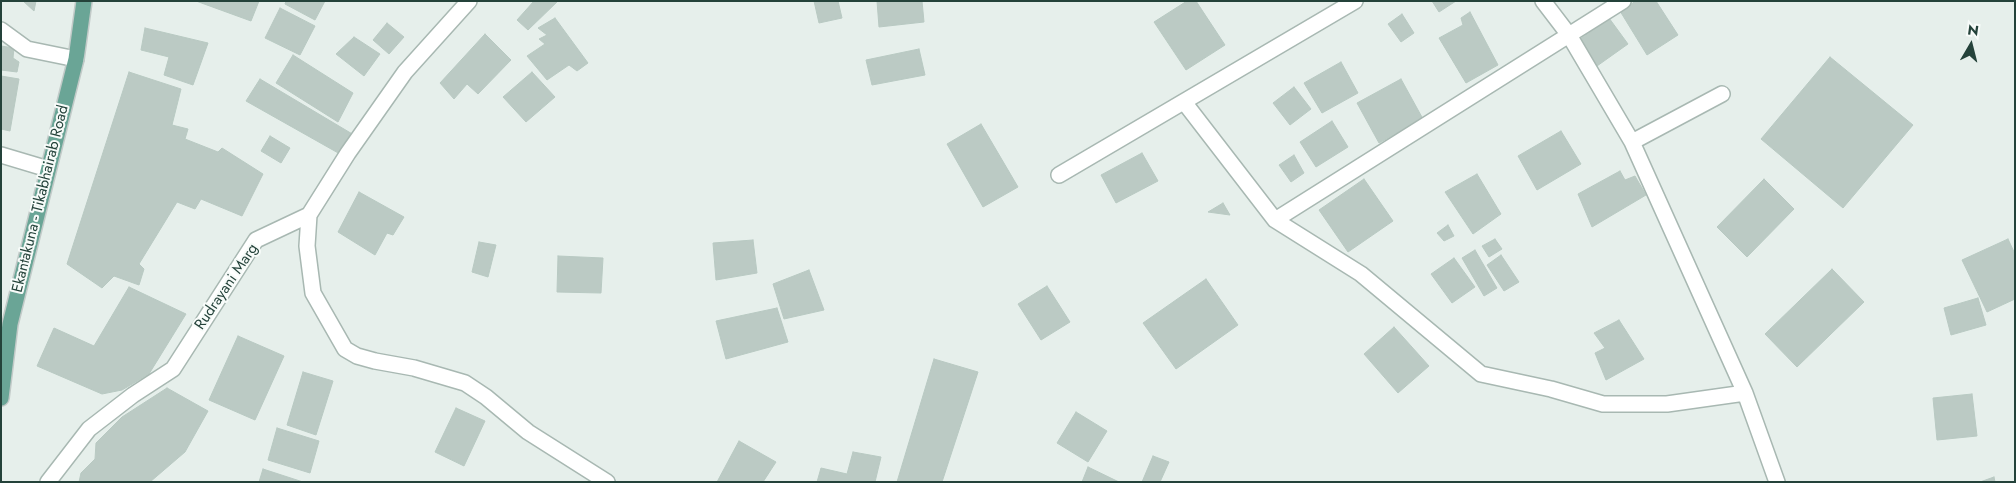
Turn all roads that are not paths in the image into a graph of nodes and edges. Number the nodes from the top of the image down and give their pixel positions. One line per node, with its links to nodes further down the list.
1 (84, 1): 8 (main road, Ekantakuna - Tikabhairab Road)
2 (469, 1): 15 (street)
3 (1355, 1): 10 (street)
4 (1544, 1): 7 (street)
5 (1623, 1): 7 (street)
6 (1, 30): 8 (street)
7 (1569, 35): 11 (street); 16 (street)
8 (76, 59): 13 (main road, Ekantakuna - Tikabhairab Road)
9 (1722, 94): 11 (street)
10 (1184, 102): 14 (street); 16 (street)
11 (1632, 142): 17 (street)
12 (1, 155): 13 (street)
13 (48, 169): 18 (main road, Ekantakuna - Tikabhairab Road)
14 (1059, 176)
15 (309, 215): 19 (street, Rudrayani Marg); 20 (street)
16 (1275, 220): 17 (street)
17 (1745, 393): 21 (street)
18 (1, 398)
19 (51, 479)
20 (607, 482)
21 (1777, 482)

